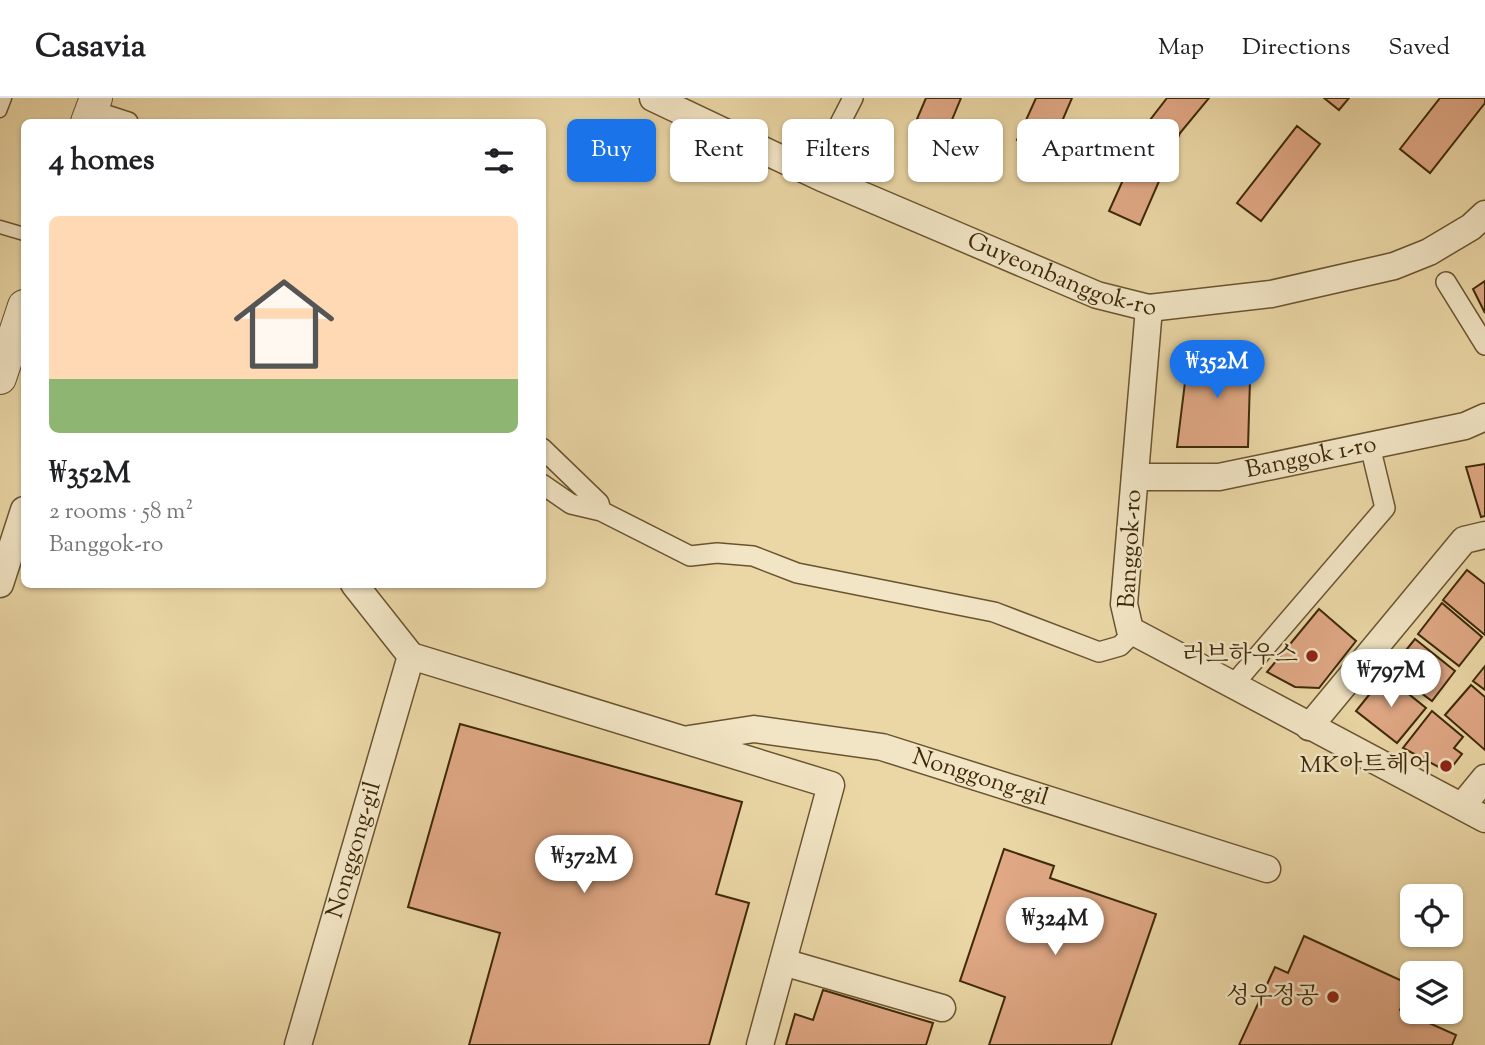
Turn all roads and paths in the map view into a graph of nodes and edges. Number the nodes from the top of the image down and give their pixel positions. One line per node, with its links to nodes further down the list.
1 (5, 98): 5 (lane)
2 (653, 98): 8 (street, Guyeonbanggok-ro)
3 (853, 98): 7 (street)
4 (91, 110): 6 (street)
5 (0, 111)
6 (119, 119)
7 (842, 119)
8 (782, 159)
9 (833, 182): 14 (street, Guyeonbanggok-ro)
10 (1485, 214): 14 (street, Guyeonbanggok-ro)
11 (0, 227): 12 (lane)
12 (21, 233)
13 (1446, 282): 16 (street)
14 (1149, 308): 21 (street, Banggok-ro)
15 (21, 315): 17 (street)
16 (1485, 345)
17 (0, 378)
18 (1485, 417): 19 (street, Banggok 1-ro)
19 (1370, 446): 21 (street, Banggok 1-ro); 30 (street)
20 (546, 451): 23 (street)
21 (1135, 477): 28 (street, Banggok-ro)
22 (546, 487): 23 (street)
23 (601, 511): 28 (street)
24 (21, 519): 26 (street)
25 (1485, 535): 31 (street)
26 (0, 584)
27 (357, 588): 29 (street)
28 (1134, 632): 30 (street, Banggok-ro)
29 (411, 656): 32 (street, Nonggong-gil); 38 (street, Nonggong-gil)
30 (1233, 685): 31 (street, Banggok-ro)
31 (1309, 727): 34 (street, Banggok-ro)
32 (684, 740): 35 (street, Nonggong-gil); 36 (street, Nonggong-gil)
33 (1485, 778): 34 (street, Banggok-ro)
34 (1474, 813)
35 (1267, 869)
36 (783, 962): 37 (street); 39 (street, Nonggong-gil)
37 (942, 1008)
38 (298, 1045)
39 (760, 1045)

